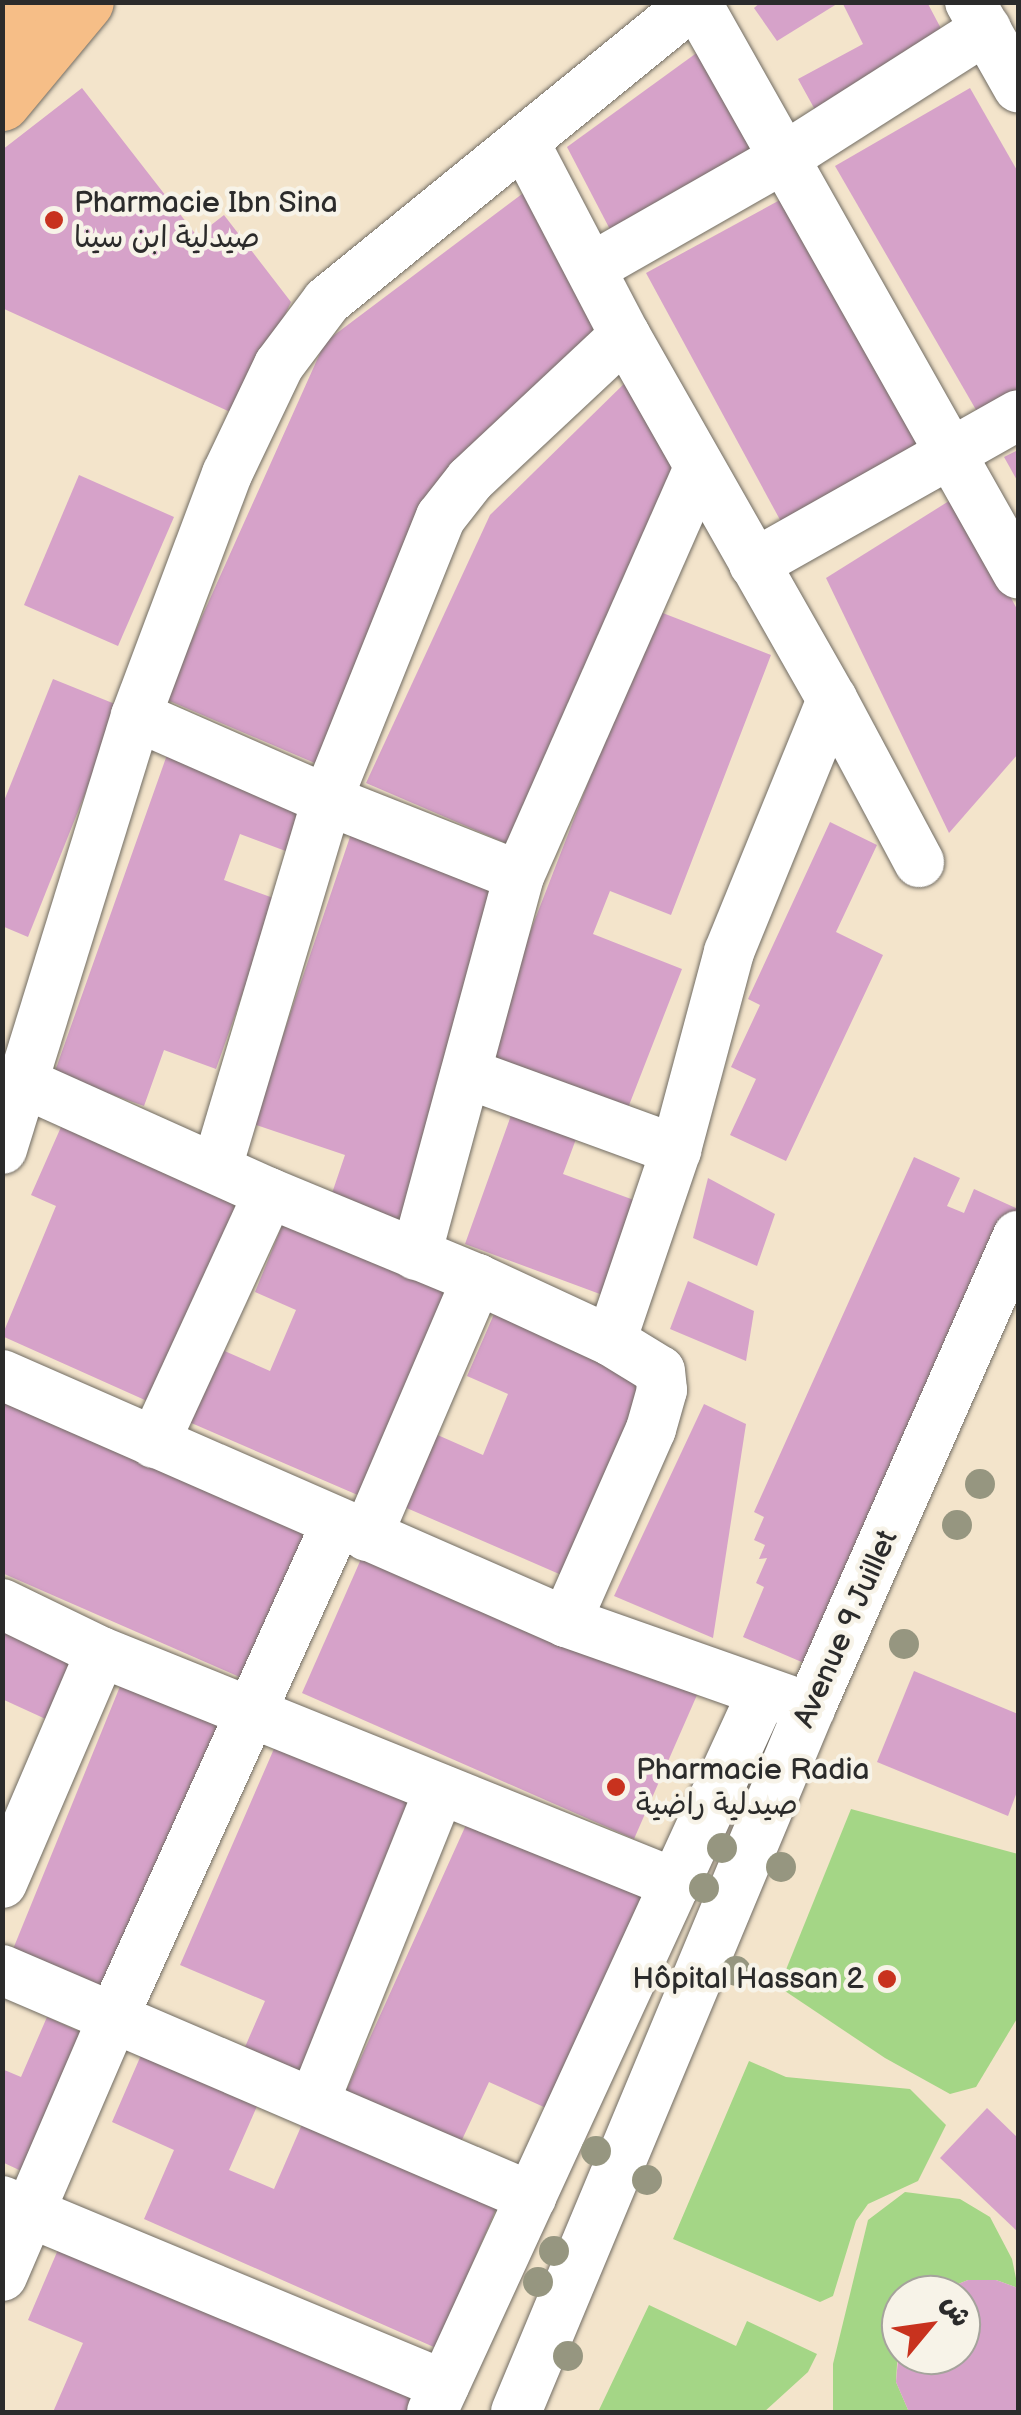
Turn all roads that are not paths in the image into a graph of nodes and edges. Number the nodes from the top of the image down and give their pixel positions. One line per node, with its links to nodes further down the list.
1 (34, 2): 5 (main road)
2 (86, 2): 7 (main road)
3 (696, 2): 8 (street); 9 (street)
4 (978, 16): 6 (street); 9 (street)
5 (2, 39)
6 (1018, 87)
7 (2, 102)
8 (525, 144): 10 (street); 18 (street)
9 (782, 160): 10 (street); 13 (street)
10 (591, 268): 11 (street)
11 (626, 334): 14 (street); 19 (street)
12 (1018, 415): 13 (street)
13 (953, 452): 15 (street); 16 (street)
14 (698, 468): 15 (street); 21 (street)
15 (754, 564): 17 (street)
16 (1018, 573)
17 (832, 699): 20 (street); 25 (street)
18 (136, 716): 19 (street); 23 (street)
19 (327, 800): 21 (street); 26 (street)
20 (919, 862)
21 (519, 876): 22 (street)
22 (466, 1073): 25 (street); 29 (street)
23 (22, 1082): 24 (street); 26 (street)
24 (2, 1149)
25 (676, 1150): 31 (street)
26 (216, 1167): 27 (street)
27 (269, 1193): 29 (street); 33 (street)
28 (1018, 1236): 39 (street, Avenue 9 Juillet)
29 (416, 1255): 30 (street)
30 (477, 1279): 31 (street); 34 (street)
31 (611, 1341): 36 (street)
32 (2, 1375): 33 (street)
33 (154, 1443): 34 (street)
34 (352, 1529): 36 (street); 40 (street)
35 (2, 1604): 37 (street)
36 (566, 1622): 38 (street)
37 (101, 1652): 40 (street); 42 (street)
38 (763, 1692): 39 (street); 43 (street)
39 (810, 1708): 51 (street, Avenue 9 Juillet)
40 (252, 1710): 41 (street); 45 (street)
41 (440, 1790): 43 (street); 46 (street)
42 (2, 1882)
43 (676, 1884): 47 (street)
44 (2, 1970): 45 (street)
45 (112, 2020): 46 (street); 48 (street)
46 (314, 2102): 47 (street)
47 (531, 2197): 50 (street)
48 (16, 2206): 49 (street); 50 (street)
49 (2, 2276)
50 (438, 2399)
51 (516, 2412)

